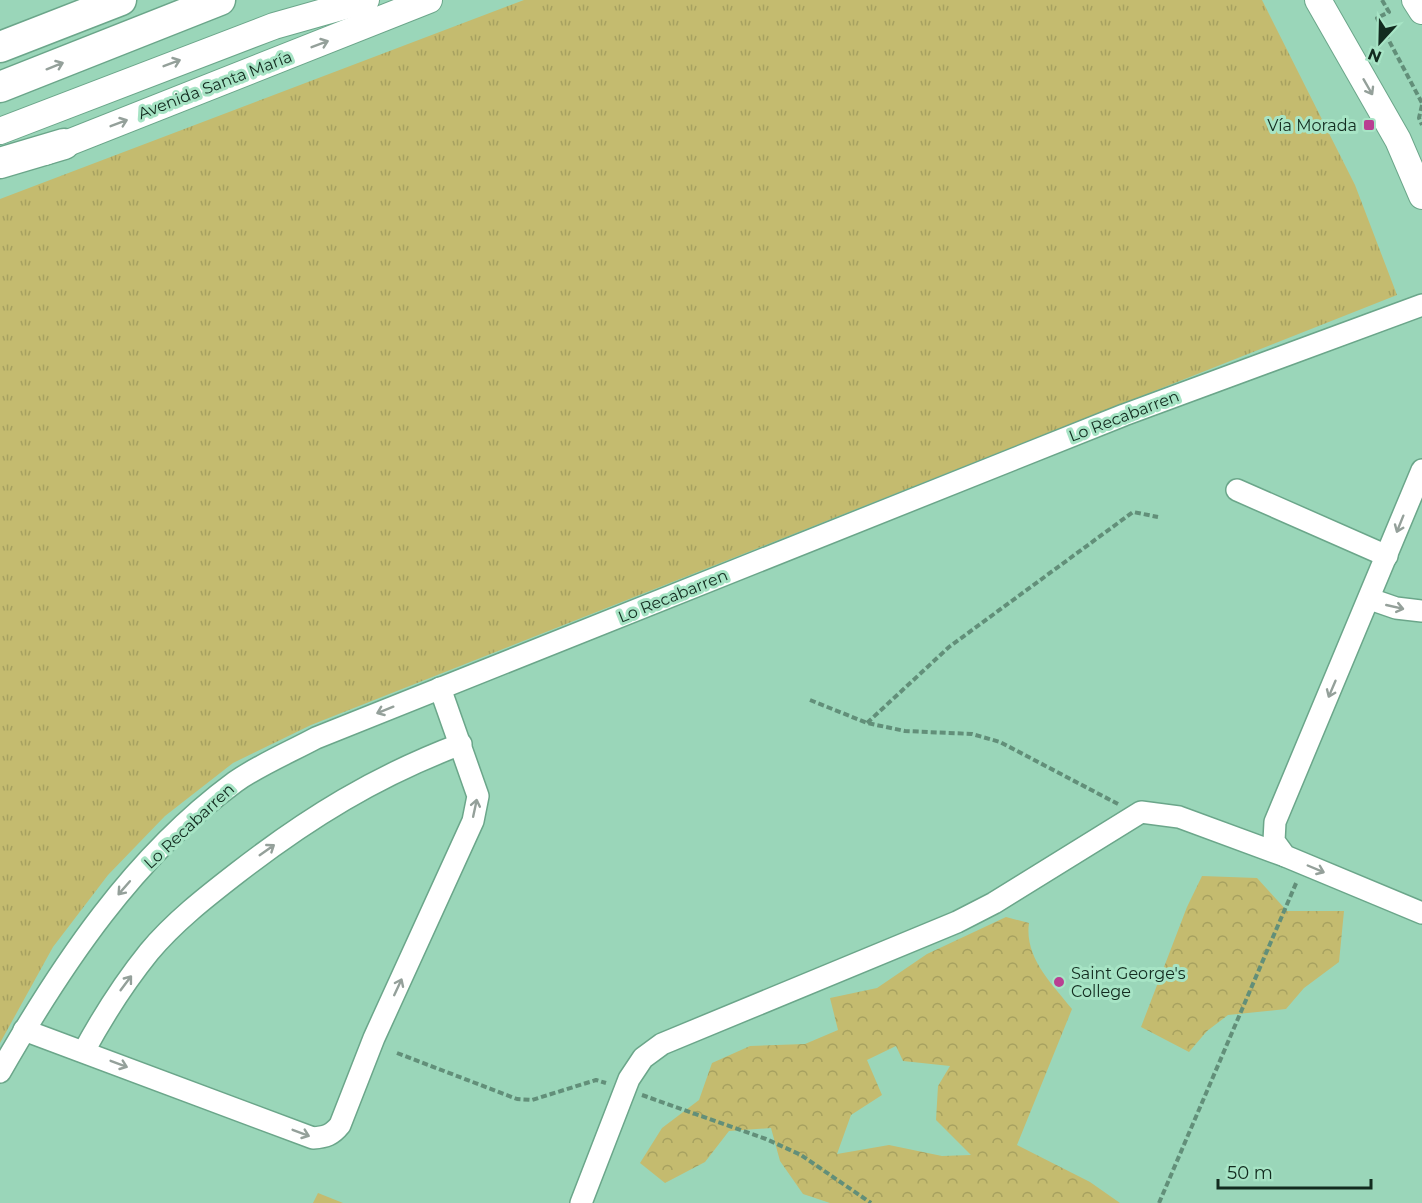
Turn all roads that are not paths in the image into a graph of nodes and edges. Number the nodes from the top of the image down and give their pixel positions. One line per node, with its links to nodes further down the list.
1 (121, 0): 8 (highway)
2 (220, 0): 9 (highway, one-way to 2)
3 (366, 0): 10 (main road, one-way to 3)
4 (429, 0): 11 (main road, Avenida Santa María, one-way to 4)
5 (1318, 0): 14 (main road, one-way to 14)
6 (1415, 0): 7 (main road)
7 (1422, 11)
8 (0, 47)
9 (0, 87)
10 (0, 131)
11 (64, 144): 12 (highway); 13 (main road, Avenida Santa María)
12 (0, 163)
13 (0, 170)
14 (1422, 196)
15 (1422, 305): 21 (lane, Lo Recabarren)
16 (1422, 470): 18 (lane, one-way to 18)
17 (1237, 490): 18 (lane)
18 (1387, 556): 19 (lane)
19 (1370, 599): 20 (lane, one-way to 20); 23 (lane, one-way to 23)
20 (1422, 611)
21 (440, 688): 22 (lane); 25 (lane, Lo Recabarren, one-way to 25)
22 (461, 744): 26 (lane, one-way to 22); 26 (lane, one-way to 22)
23 (1294, 860): 24 (lane, one-way to 24); 28 (lane)
24 (1422, 913)
25 (24, 1030): 26 (lane); 27 (lane, Lo Recabarren)
26 (84, 1051)
27 (0, 1072)
28 (581, 1203)

